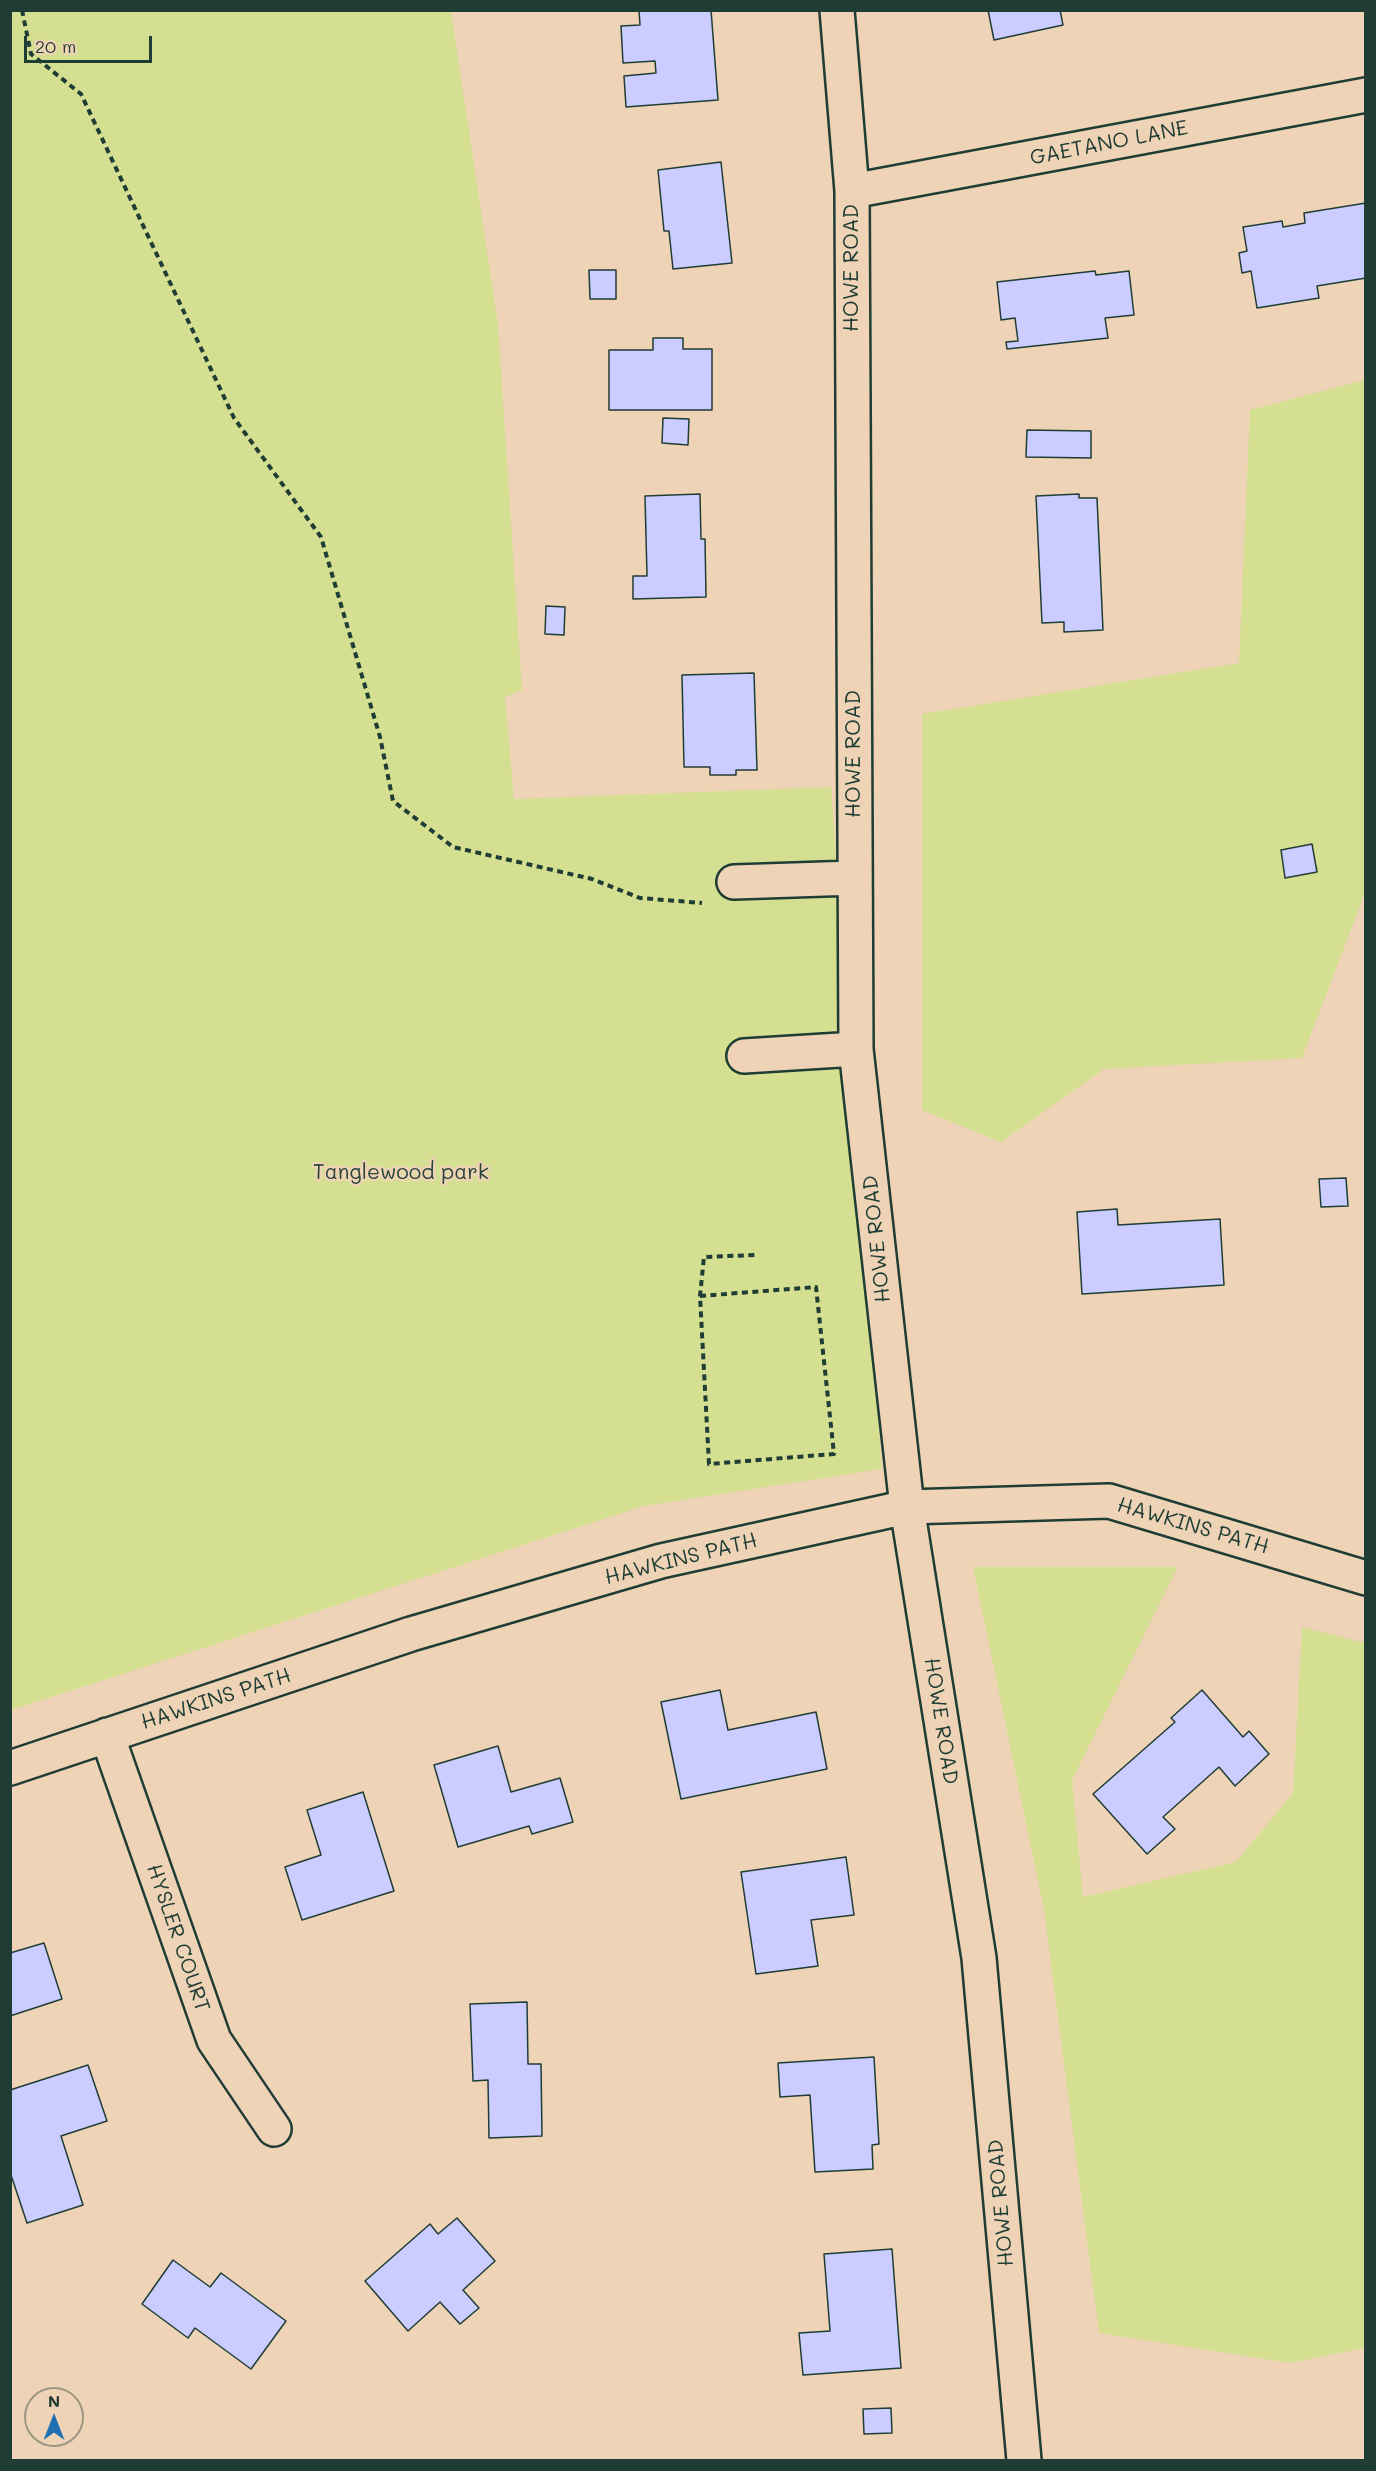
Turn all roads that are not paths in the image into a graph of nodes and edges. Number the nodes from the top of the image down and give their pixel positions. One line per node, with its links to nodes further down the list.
1 (837, 10): 3 (street, HOWE ROAD)
2 (1365, 95): 3 (street, GAETANO LANE)
3 (852, 191): 4 (street, HOWE ROAD)
4 (854, 878): 5 (street); 6 (street, HOWE ROAD)
5 (723, 893)
6 (856, 1049): 7 (street); 8 (street, HOWE ROAD)
7 (744, 1056)
8 (907, 1507): 9 (street, HAWKINS PATH); 10 (street, HAWKINS PATH); 13 (street, HOWE ROAD)
9 (1365, 1578)
10 (107, 1735): 11 (street, HAWKINS PATH); 12 (street, HYSLER COURT)
11 (10, 1768)
12 (274, 2129)
13 (1024, 2460)

